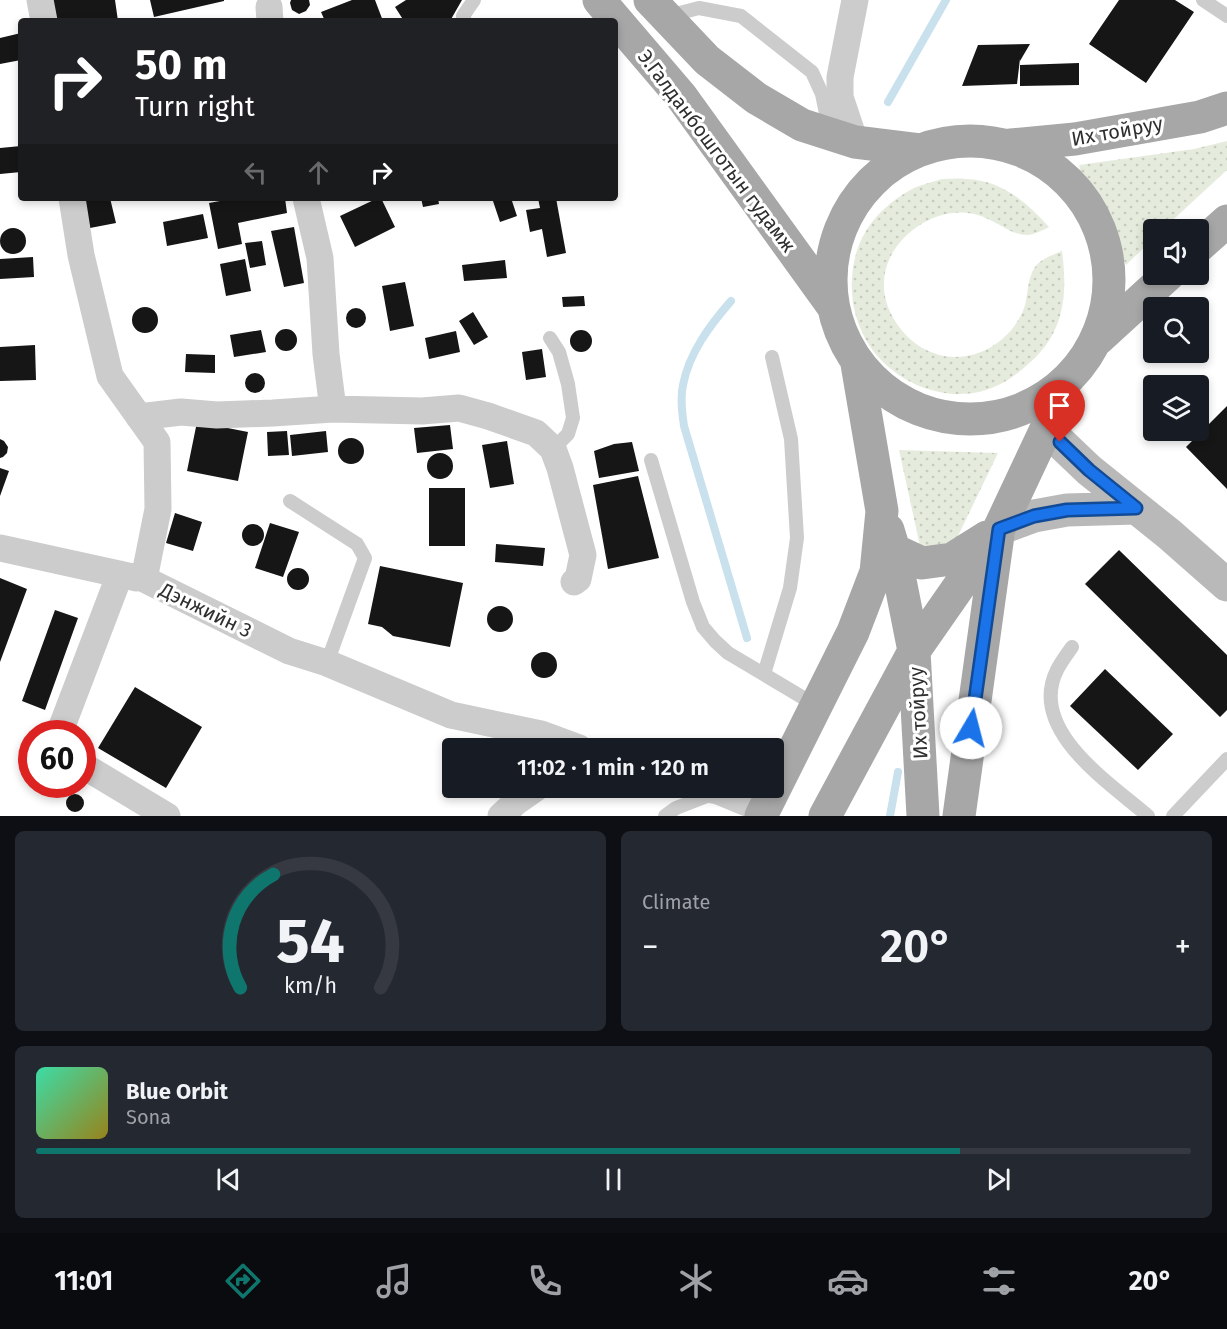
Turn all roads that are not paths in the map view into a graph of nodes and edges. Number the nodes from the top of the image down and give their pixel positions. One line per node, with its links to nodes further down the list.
1 (40, 0): 8 (street)
2 (474, 0): 9 (lane)
3 (599, 0): 10 (main road, Э.Галданбошготын гудамж)
4 (855, 0): 13 (street)
5 (1203, 0): 7 (lane)
6 (658, 9): 13 (main road); 13 (lane)
7 (1227, 16)
8 (43, 18)
9 (464, 18)
10 (614, 18)
11 (618, 22): 21 (main road, Э.Галданбошготын гудамж)
12 (1227, 108): 14 (main road, Их тойруу)
13 (842, 138): 15 (main road)
14 (1005, 145): 15 (main road); 23 (main road)
15 (920, 150): 21 (main road)
16 (72, 201): 28 (street, Дэнжийн 3)
17 (307, 201): 27 (street)
18 (1227, 221): 19 (main road)
19 (1209, 237)
20 (1156, 285): 23 (main road)
21 (832, 305): 25 (main road)
22 (550, 338): 30 (lane)
23 (1098, 339): 26 (main road)
24 (772, 357): 44 (lane)
25 (857, 364): 26 (main road); 34 (main road)
26 (1061, 387): 29 (main road, Их тойруу)
27 (333, 409): 28 (street); 30 (street)
28 (138, 417): 38 (street, Дэнжийн 3)
29 (1046, 429): 33 (main road); 35 (main road, Их тойруу)
30 (553, 449): 39 (street)
31 (651, 459): 44 (lane)
32 (290, 501): 43 (lane)
33 (1136, 508): 35 (main road); 40 (main road)
34 (882, 511): 37 (main road); 45 (main road)
35 (999, 529): 37 (main road); 42 (main road, Их тойруу); 59 (main road, Их тойруу)
36 (0, 548): 38 (street)
37 (894, 550): 42 (main road)
38 (132, 577): 43 (street, Дэнжийн 3); 46 (street)
39 (574, 582)
40 (1227, 585)
41 (1072, 647): 60 (lane)
42 (914, 651): 57 (main road); 58 (main road, Их тойруу)
43 (327, 663): 47 (street, Дэнжийн 3)
44 (764, 674): 45 (lane)
45 (817, 706): 53 (main road)
46 (66, 720)
47 (552, 738)
48 (1227, 759): 61 (lane)
49 (96, 773): 54 (street)
50 (521, 798): 55 (street)
51 (694, 798): 56 (lane)
52 (730, 798): 53 (street)
53 (762, 813)
54 (167, 816)
55 (501, 816)
56 (665, 816)
57 (825, 816)
58 (923, 816)
59 (959, 816)
60 (1148, 816)
61 (1173, 816)

